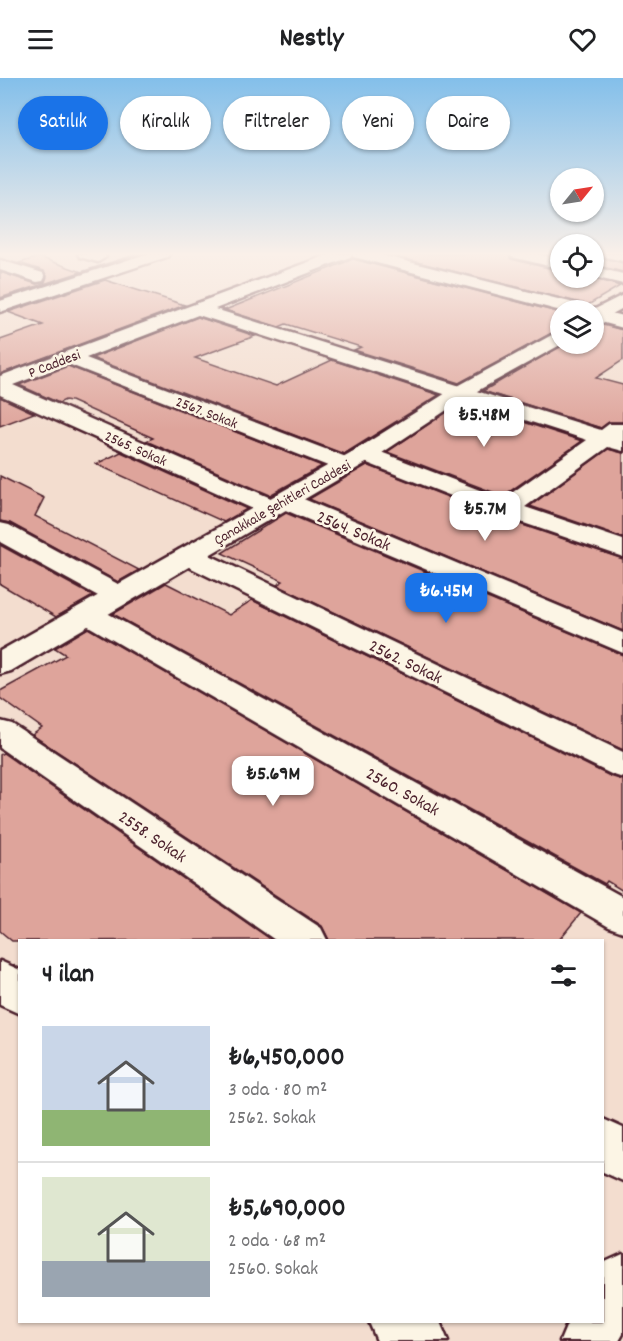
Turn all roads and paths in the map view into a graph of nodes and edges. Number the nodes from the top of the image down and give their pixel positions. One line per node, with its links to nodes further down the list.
1 (188, 313): 6 (street, P Caddesi)
2 (210, 313): 8 (street)
3 (604, 318): 4 (street)
4 (623, 322)
5 (550, 342): 8 (street, Çanakkale Şehitleri Caddesi)
6 (69, 358): 7 (street, P Caddesi); 10 (street, 2567. Sokak)
7 (0, 385): 11 (street, 2565. Sokak)
8 (461, 392): 9 (street); 10 (street, Çanakkale Şehitleri Caddesi)
9 (617, 435): 12 (street)
10 (355, 460): 11 (street, Çanakkale Şehitleri Caddesi); 12 (street, 2567. Sokak)
11 (278, 504): 15 (street, Çanakkale Şehitleri Caddesi); 18 (street, 2564. Sokak)
12 (506, 509): 14 (street, 2567. Sokak)
13 (0, 531): 16 (street)
14 (623, 549)
15 (189, 556): 16 (street, Çanakkale Şehitleri Caddesi); 21 (street, 2562. Sokak)
16 (118, 596): 17 (street, Çanakkale Şehitleri Caddesi)
17 (88, 614): 19 (street, Çanakkale Şehitleri Caddesi); 22 (street, 2560. Sokak)
18 (623, 644)
19 (4, 657)
20 (0, 732): 23 (street, 2558. Sokak)
21 (623, 766)
22 (623, 916)
23 (305, 939)
24 (0, 979): 25 (street)
25 (18, 994)
26 (604, 1144): 27 (street)
27 (623, 1157)
28 (623, 1281): 29 (street)
29 (604, 1313)
30 (398, 1323): 32 (street)
31 (598, 1323): 33 (street)
32 (420, 1341)
33 (588, 1341)

